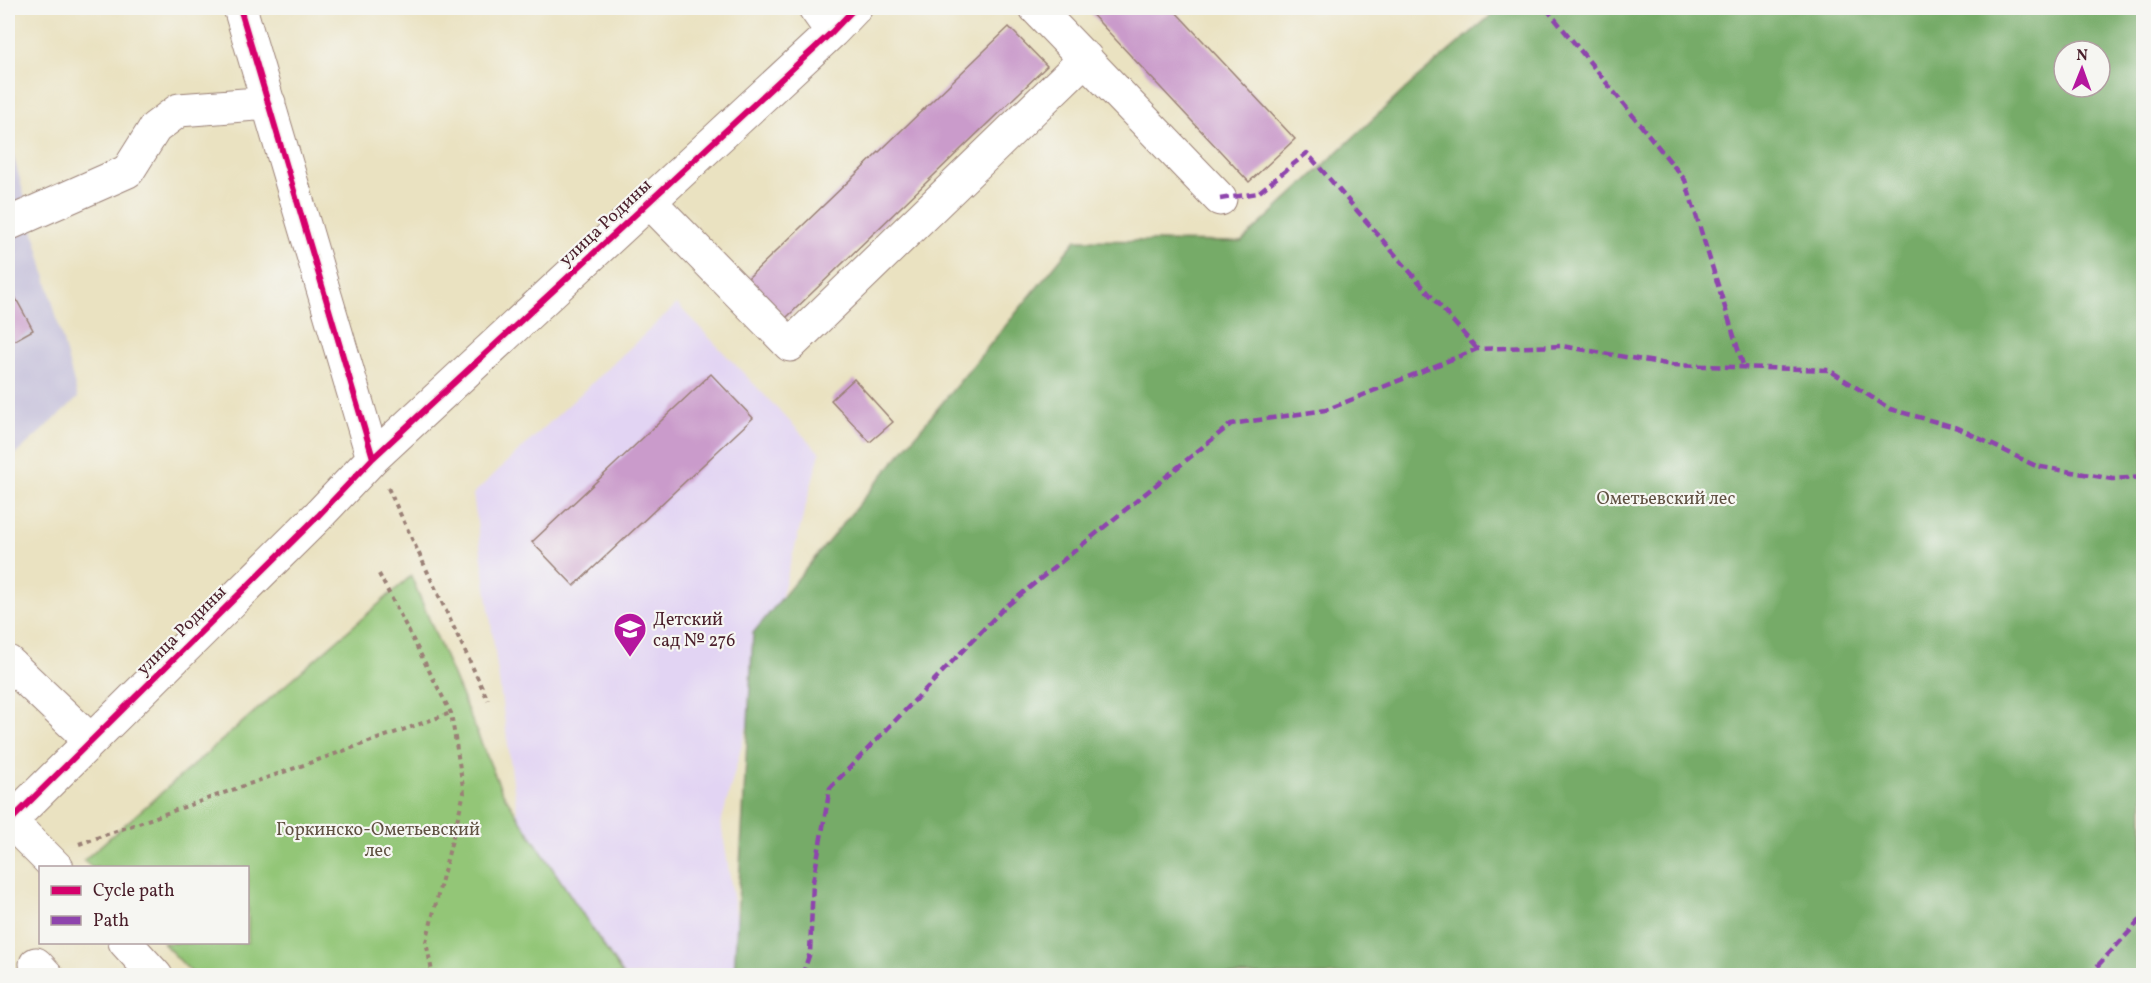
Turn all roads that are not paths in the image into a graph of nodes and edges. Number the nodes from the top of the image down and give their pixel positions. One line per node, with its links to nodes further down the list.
1 (240, 8): 6 (street)
2 (855, 8): 4 (street, улица Родины)
3 (1036, 8): 5 (street)
4 (823, 20): 8 (street, улица Родины)
5 (1086, 58): 7 (street); 8 (street)
6 (269, 103): 9 (street); 10 (street)
7 (1221, 200)
8 (649, 201): 10 (street, улица Родины)
9 (8, 224)
10 (373, 458): 12 (street, улица Родины)
11 (8, 662): 12 (street)
12 (90, 740): 13 (street, улица Родины)
13 (9, 822): 14 (street)
14 (67, 856)
15 (127, 944): 16 (street)
16 (156, 975)

